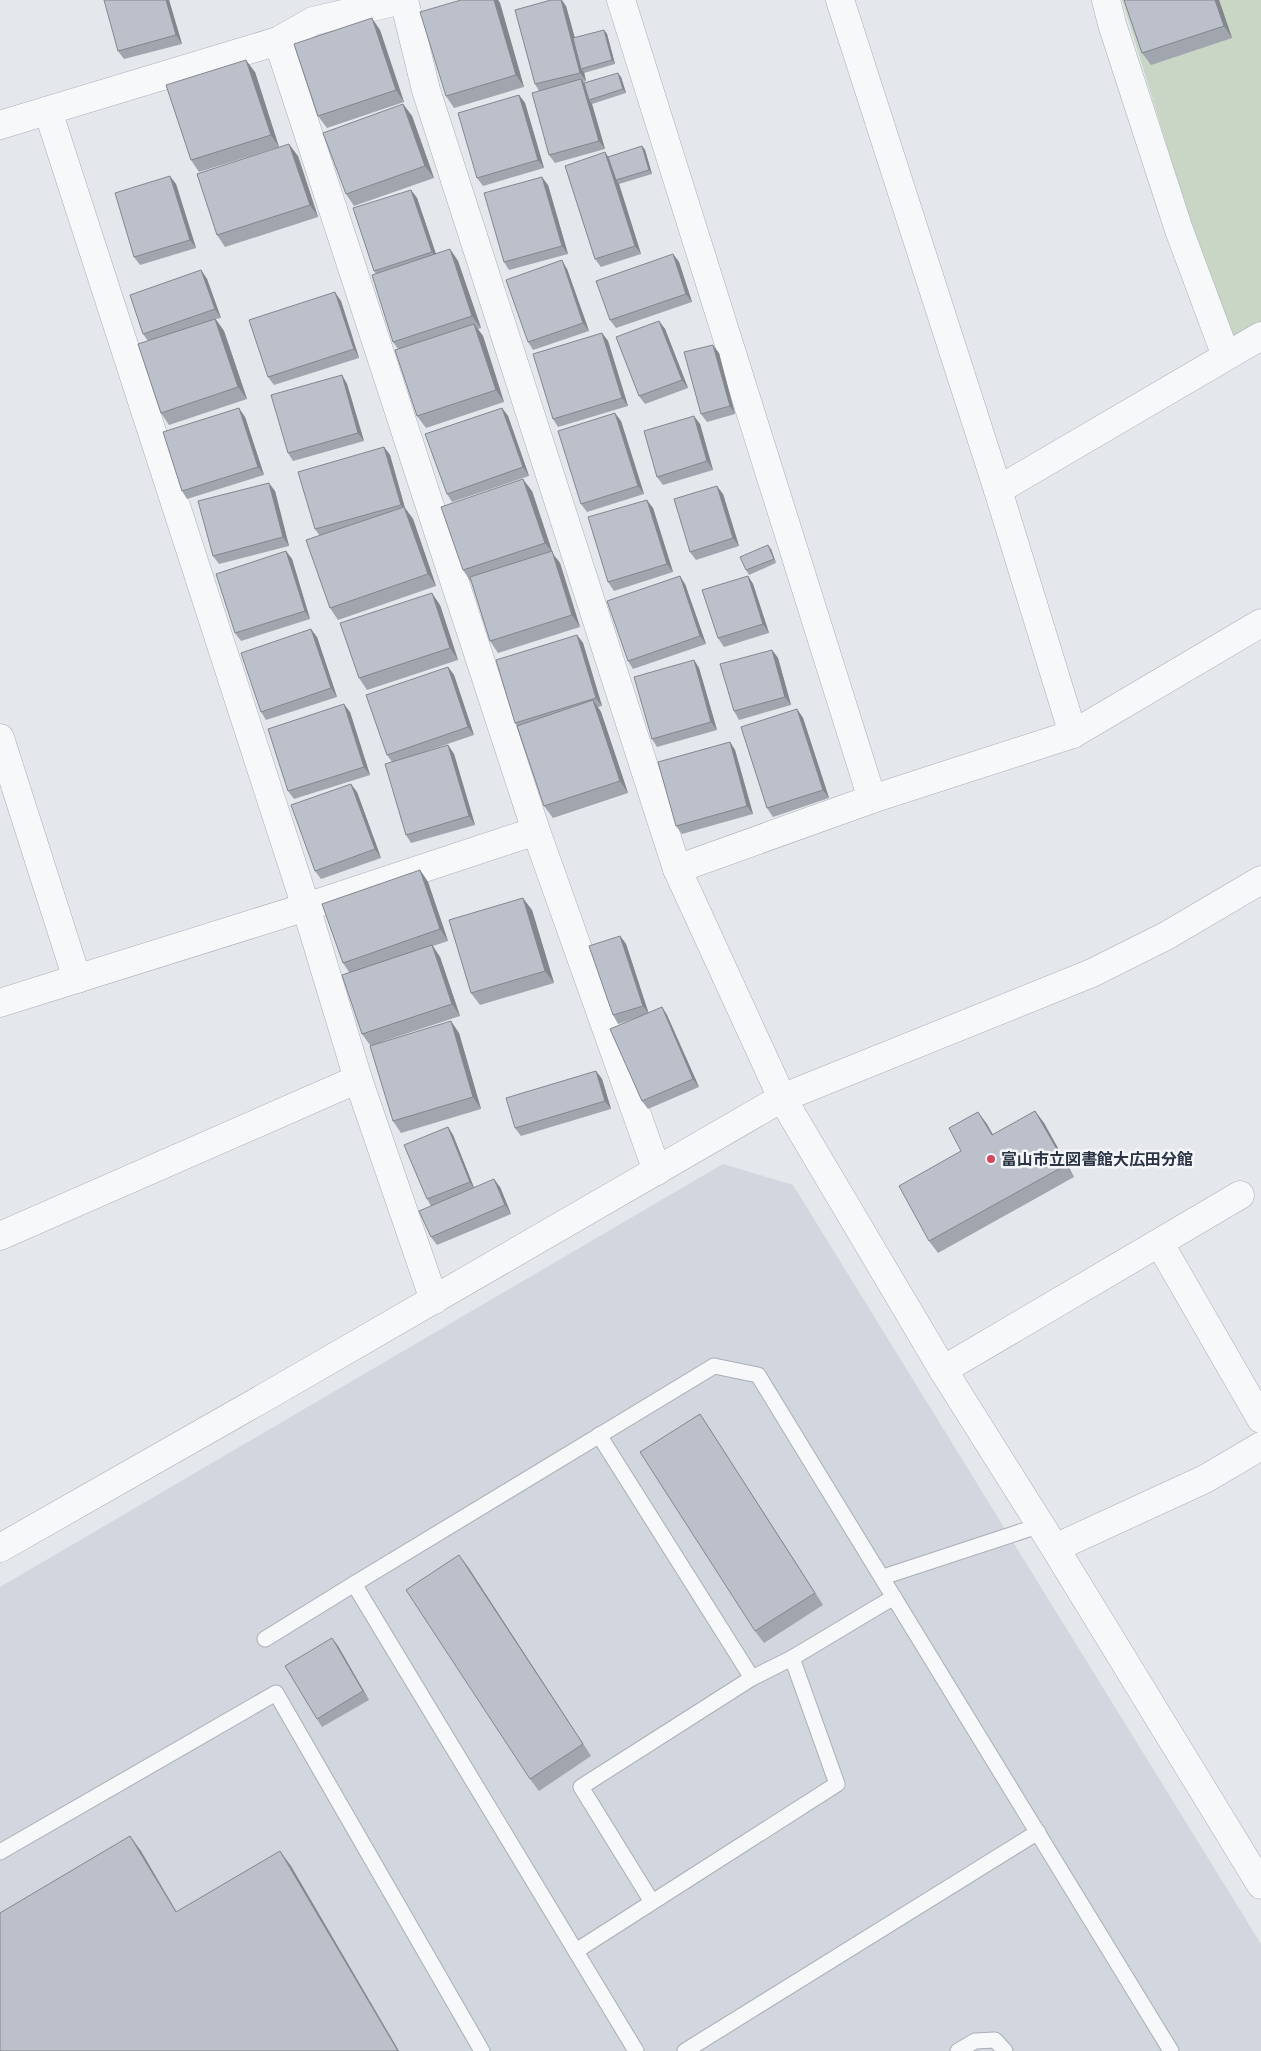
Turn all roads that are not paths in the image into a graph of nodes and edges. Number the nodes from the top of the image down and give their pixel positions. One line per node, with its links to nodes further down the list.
1 (403, 0): 5 (street); 17 (street)
2 (621, 0): 15 (street)
3 (840, 0): 11 (street)
4 (1106, 0): 10 (street)
5 (310, 11): 6 (street)
6 (278, 41): 7 (street); 16 (street)
7 (48, 111): 8 (street); 19 (street)
8 (0, 125)
9 (1261, 336): 10 (street)
10 (1226, 356): 11 (street)
11 (998, 490): 13 (street)
12 (1261, 623): 13 (street)
13 (1073, 734): 15 (street)
14 (0, 738): 20 (street)
15 (872, 798): 17 (street)
16 (536, 831): 19 (street); 24 (street)
17 (677, 869): 23 (street)
18 (1261, 880): 23 (street)
19 (306, 907): 20 (street); 22 (street)
20 (77, 979): 21 (street)
21 (0, 1003)
22 (358, 1079): 26 (street); 28 (street)
23 (782, 1098): 24 (street); 29 (street)
24 (657, 1171): 28 (street)
25 (1240, 1196): 27 (street)
26 (0, 1236)
27 (1160, 1244): 29 (street); 30 (street)
28 (434, 1300): 34 (street)
29 (943, 1370): 33 (street)
30 (1261, 1419)
31 (599, 1435): 36 (lane); 37 (lane); 41 (lane)
32 (1261, 1446): 35 (street)
33 (1041, 1525): 35 (street); 36 (lane)
34 (0, 1548)
35 (1055, 1548): 44 (street)
36 (882, 1577): 38 (lane)
37 (354, 1584): 39 (lane); 46 (lane)
38 (894, 1597): 40 (lane); 42 (lane)
39 (265, 1639)
40 (792, 1658): 41 (lane); 45 (lane)
41 (752, 1678): 45 (lane)
42 (1038, 1832): 49 (lane); 52 (lane)
43 (0, 1852): 47 (lane)
44 (1261, 1885)
45 (652, 1902): 46 (lane)
46 (576, 1951): 48 (lane)
47 (482, 2051)
48 (636, 2051)
49 (685, 2051)
50 (958, 2051): 51 (lane)
51 (1005, 2051)
52 (1171, 2051)

